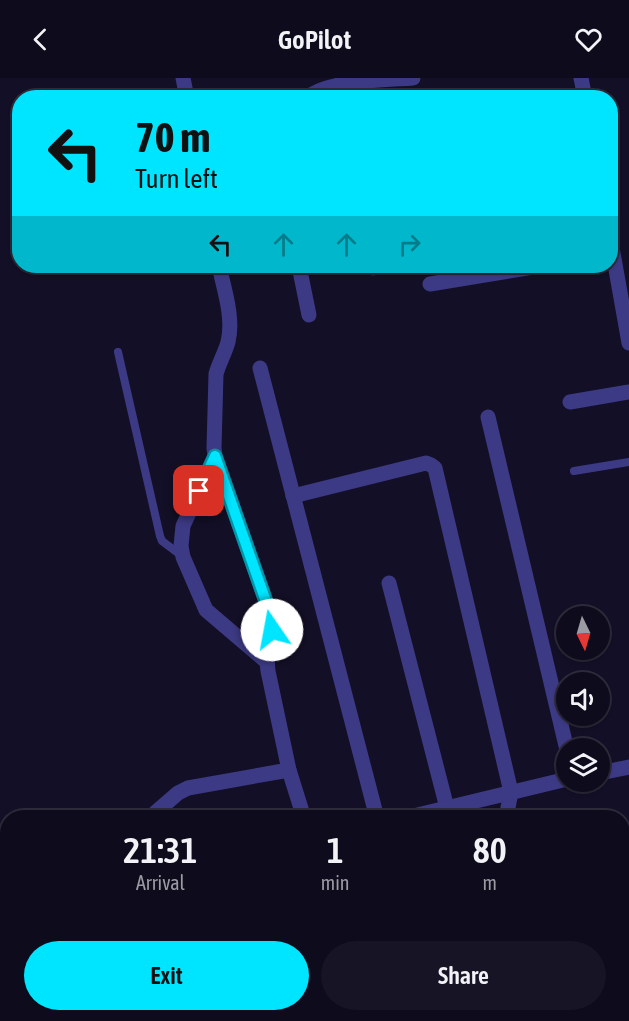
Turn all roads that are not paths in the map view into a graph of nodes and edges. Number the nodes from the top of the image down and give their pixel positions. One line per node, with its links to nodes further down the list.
1 (413, 78): 2 (street)
2 (357, 85): 3 (street)
3 (324, 90)
4 (220, 273): 17 (street)
5 (300, 273): 9 (street)
6 (497, 273): 8 (street)
7 (617, 273): 10 (street)
8 (430, 284)
9 (309, 315)
10 (627, 319): 11 (street)
11 (629, 343)
12 (118, 352): 21 (lane)
13 (260, 368): 20 (street)
14 (629, 392): 15 (street)
15 (570, 402)
16 (488, 417): 24 (street)
17 (215, 456): 21 (street); 23 (street)
18 (629, 462): 19 (lane)
19 (574, 471)
20 (293, 496): 29 (street); 33 (street)
21 (183, 557): 23 (street)
22 (389, 583): 30 (street)
23 (267, 662): 26 (street)
24 (564, 738)
25 (629, 767): 27 (street)
26 (290, 770): 31 (street); 32 (street)
27 (610, 771)
28 (556, 782): 29 (street)
29 (511, 792): 30 (street); 35 (street)
30 (447, 808): 34 (street)
31 (158, 810)
32 (302, 810)
33 (375, 810)
34 (439, 810)
35 (508, 810)

